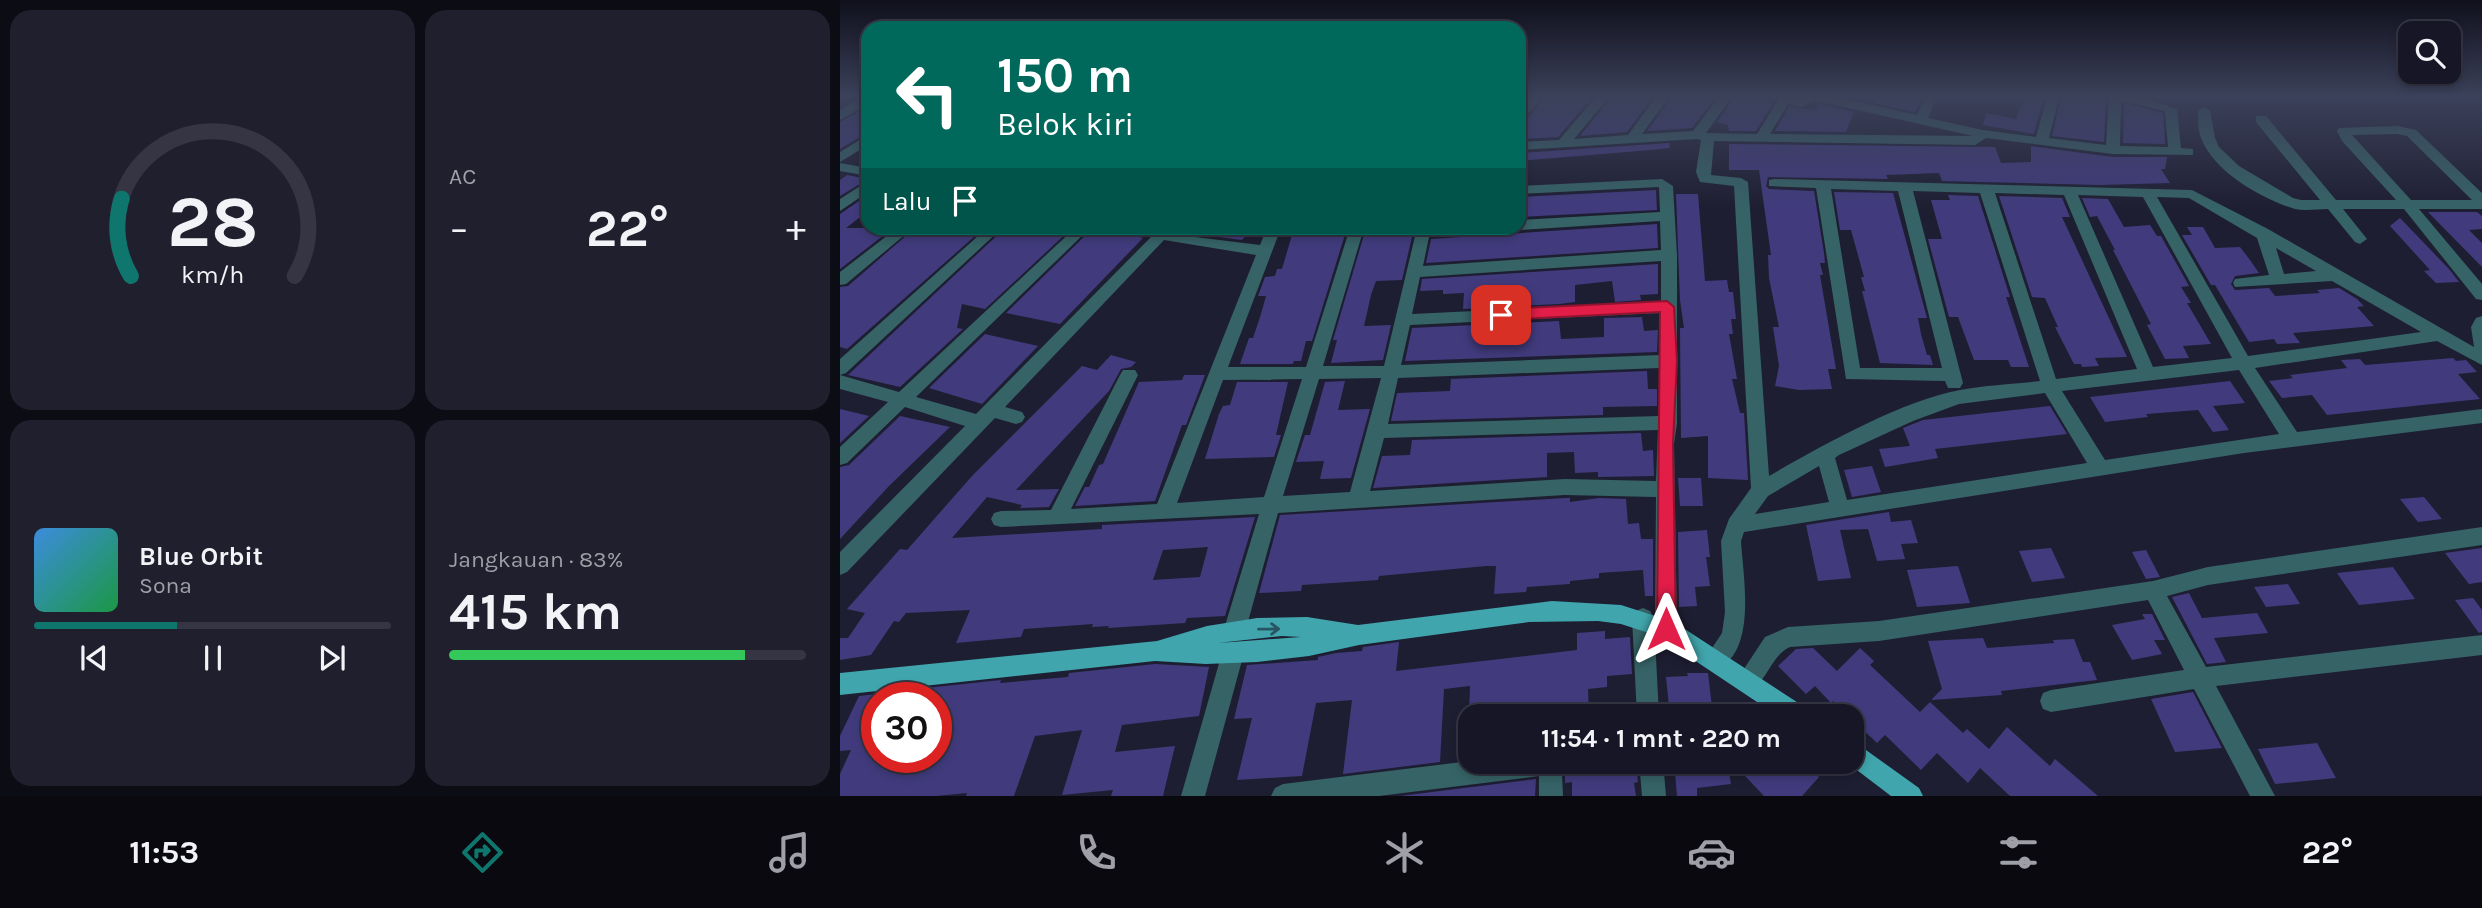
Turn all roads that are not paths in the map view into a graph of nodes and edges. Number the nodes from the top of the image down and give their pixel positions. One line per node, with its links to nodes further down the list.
1 (1571, 134): 18 (street)
2 (1636, 134): 14 (street)
3 (1763, 134): 15 (street)
4 (1983, 134): 15 (street)
5 (1984, 134): 16 (street)
6 (2044, 134): 16 (street)
7 (2114, 134): 20 (street)
8 (2177, 134): 20 (street)
9 (2207, 134): 33 (street)
10 (2273, 134): 33 (street)
11 (2345, 134): 35 (street)
12 (2412, 134): 32 (street)
13 (1702, 136): 14 (street); 15 (street); 88 (street)
14 (1633, 138): 18 (street)
15 (1761, 138)
16 (2042, 141): 20 (street)
17 (861, 143): 21 (street)
18 (1563, 144): 19 (street)
19 (1526, 146)
20 (2113, 150)
21 (840, 158)
22 (840, 167): 23 (street)
23 (861, 171)
24 (1774, 183): 25 (street)
25 (1823, 185): 26 (street); 71 (street)
26 (1904, 185): 27 (street); 71 (street)
27 (1986, 188): 30 (street); 74 (street)
28 (861, 190): 34 (street)
29 (1526, 190): 36 (street)
30 (2069, 191): 31 (street); 72 (street)
31 (2148, 194): 38 (street); 65 (street)
32 (2482, 202): 35 (street)
33 (2330, 204): 35 (street); 48 (street)
34 (840, 205)
35 (2409, 206): 57 (street)
36 (1666, 216): 37 (street); 51 (street)
37 (1526, 225)
38 (2263, 232): 53 (street); 54 (street)
39 (896, 235): 55 (street)
40 (987, 235): 66 (street)
41 (1076, 235): 76 (street)
42 (1161, 235): 77 (street)
43 (1166, 235): 49 (street)
44 (1193, 235): 49 (street)
45 (1271, 235): 50 (street)
46 (1355, 235): 67 (street)
47 (1423, 235): 52 (street)
48 (2360, 239)
49 (1187, 241): 50 (street)
50 (1264, 251): 69 (street)
51 (1669, 255): 52 (street); 58 (street)
52 (1414, 272): 59 (street)
53 (2336, 275): 54 (street); 61 (street)
54 (2278, 280): 56 (street)
55 (840, 281)
56 (2241, 283)
57 (2482, 295)
58 (1667, 307): 59 (street); 64 (street)
59 (1402, 320): 68 (street)
60 (2482, 322): 62 (street)
61 (2439, 335): 63 (street); 65 (street)
62 (2482, 347)
63 (2482, 359)
64 (1669, 361): 68 (street); 80 (street)
65 (2243, 363): 72 (street); 83 (street)
66 (840, 369)
67 (1314, 372): 68 (street); 69 (street); 90 (street)
68 (1390, 372): 82 (street)
69 (1218, 374): 92 (street)
70 (1129, 375): 93 (street)
71 (1951, 375): 75 (street)
72 (2148, 375): 74 (street)
73 (840, 382): 76 (street)
74 (2050, 386): 75 (street); 86 (street)
75 (1958, 397): 84 (street)
76 (901, 398): 81 (street); 85 (street)
77 (991, 410): 79 (street); 81 (street)
78 (2482, 416): 83 (street)
79 (1016, 417)
80 (1668, 423): 82 (street); 87 (street)
81 (974, 425): 97 (street)
82 (1377, 431): 89 (street)
83 (2293, 440): 86 (street)
84 (1824, 453): 88 (street); 91 (street)
85 (840, 458)
86 (2101, 470): 91 (street)
87 (1666, 489): 89 (street); 101 (street)
88 (1761, 489): 95 (street)
89 (1358, 499): 90 (street)
90 (1270, 503): 92 (street); 100 (street)
91 (1841, 509): 95 (street)
92 (1164, 511): 93 (street)
93 (1057, 518): 94 (street)
94 (1001, 519)
95 (1736, 524): 106 (street)
96 (2482, 536): 98 (street)
97 (840, 566)
98 (2153, 590): 107 (street); 108 (street)
99 (1643, 618): 101 (main road); 102 (main road); 111 (street)
100 (1236, 629): 102 (main road, one-way to 102); 104 (main road)
101 (1666, 629): 106 (main road)
102 (1359, 635): 105 (main road)
103 (2482, 645): 107 (street)
104 (1155, 652): 105 (main road); 109 (main road)
105 (1233, 653): 119 (street)
106 (1716, 660): 108 (main road)
107 (2198, 678): 110 (street); 124 (street)
108 (1747, 681): 112 (main road)
109 (840, 684)
110 (2050, 701)
111 (1647, 704)
112 (1781, 704)
113 (1864, 761): 123 (main road)
114 (1503, 774): 117 (street)
115 (1556, 774): 121 (street)
116 (1652, 774): 122 (street)
117 (1437, 787): 118 (street)
118 (1338, 793): 120 (street)
119 (1193, 796)
120 (1283, 796)
121 (1551, 796)
122 (1654, 796)
123 (1911, 796)
124 (2263, 796)

